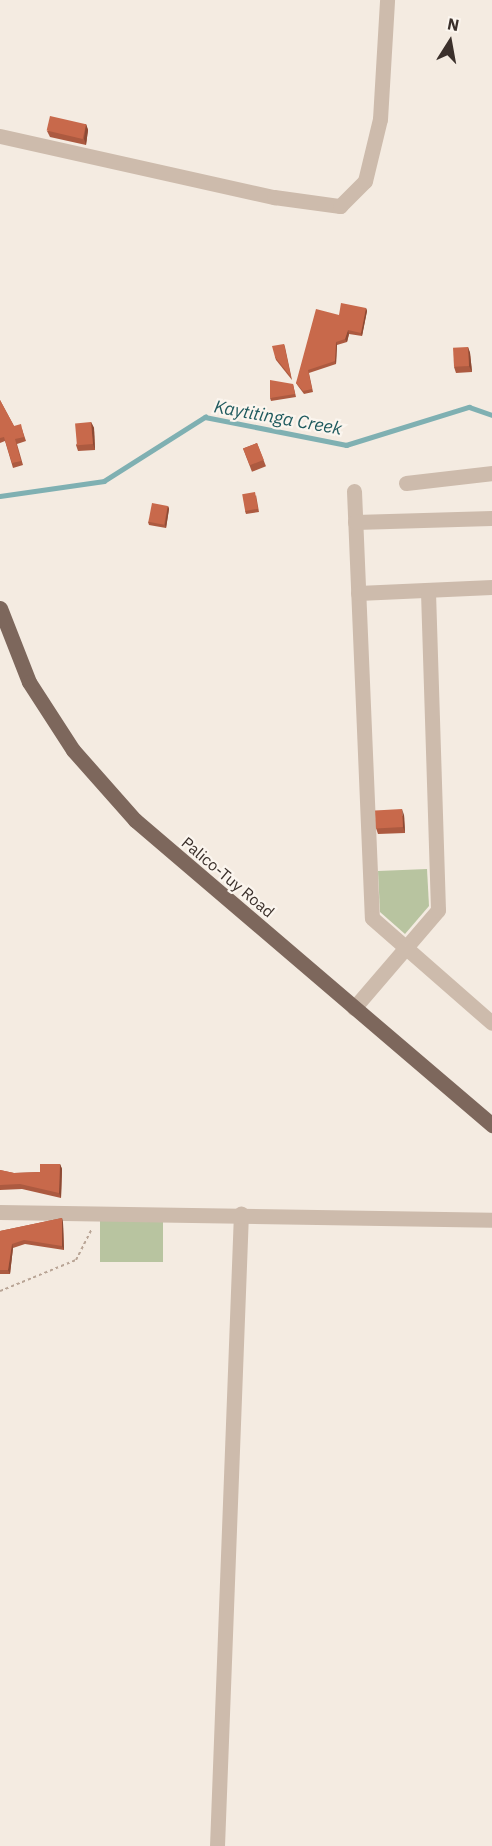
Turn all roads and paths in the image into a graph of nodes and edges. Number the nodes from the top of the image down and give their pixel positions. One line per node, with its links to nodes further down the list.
1 (387, 0): 2 (street)
2 (0, 136)
3 (492, 473): 4 (street)
4 (406, 483)
5 (354, 491): 7 (street)
6 (492, 518): 7 (street)
7 (355, 522): 10 (street)
8 (492, 587): 9 (street)
9 (428, 590): 10 (street); 12 (street)
10 (358, 593): 12 (street)
11 (0, 608): 13 (main road, Palico-Tuy Road)
12 (405, 949): 13 (street); 14 (street)
13 (354, 1008): 15 (main road, Palico-Tuy Road)
14 (492, 1023)
15 (492, 1125)
16 (0, 1212): 17 (street)
17 (99, 1212): 18 (street); 20 (path)
18 (241, 1213): 19 (street); 21 (street)
19 (492, 1220)
20 (0, 1291)
21 (217, 1846)

